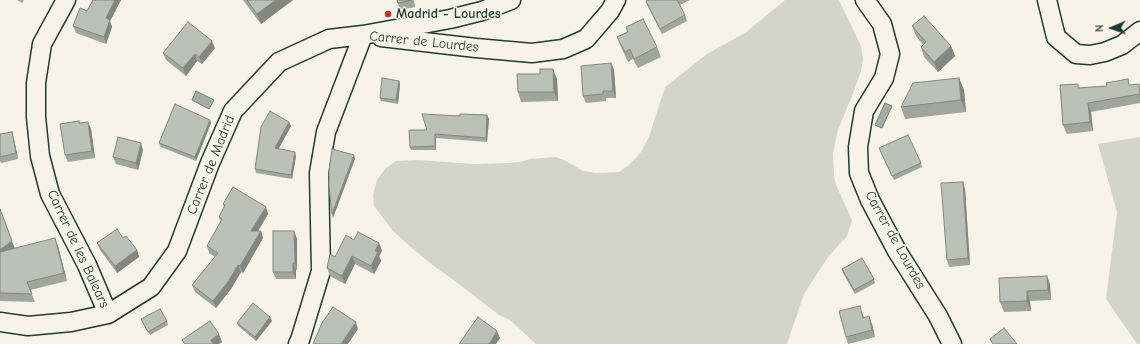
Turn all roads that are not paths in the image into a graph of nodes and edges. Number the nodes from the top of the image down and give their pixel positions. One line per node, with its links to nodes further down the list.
1 (66, 0): 8 (street, Carrer de les Balears)
2 (511, 0): 7 (street, Carrer de Madrid)
3 (616, 0): 7 (street, Carrer de Lourdes)
4 (865, 0): 11 (street, Carrer de Lourdes)
5 (1047, 0): 6 (street)
6 (1140, 31)
7 (363, 35): 8 (street, Carrer de Madrid); 10 (street, Carrer de Lourdes)
8 (108, 314): 9 (street, Carrer de Madrid)
9 (0, 322)
10 (298, 344)
11 (952, 344)

